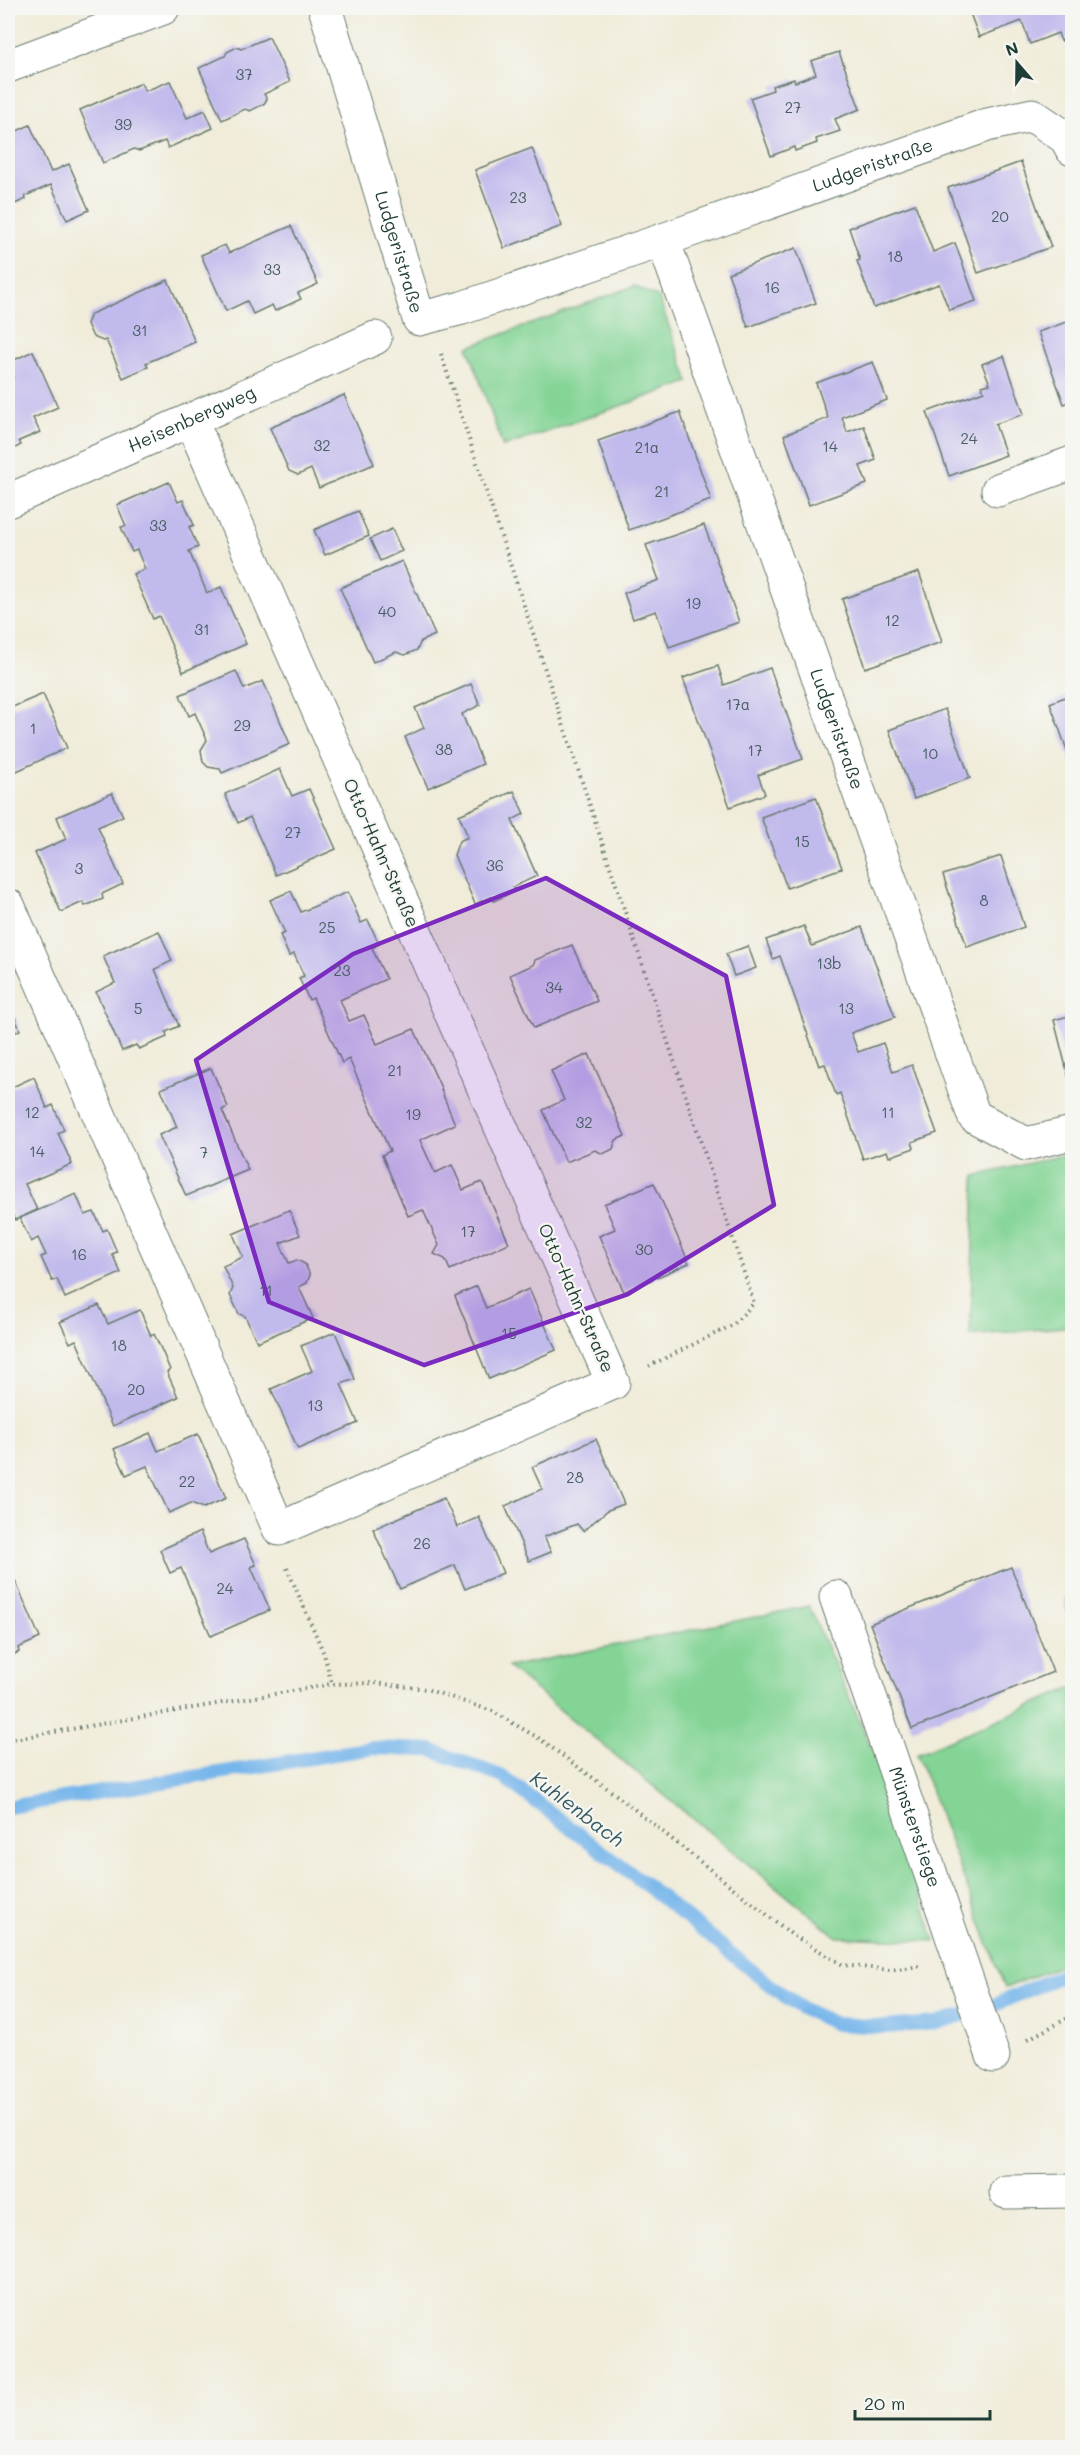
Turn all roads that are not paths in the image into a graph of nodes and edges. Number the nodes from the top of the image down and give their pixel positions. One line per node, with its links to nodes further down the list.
1 (163, 8): 3 (street)
2 (325, 8): 5 (street, Ludgeristraße)
3 (8, 66)
4 (1072, 149): 5 (street, Ludgeristraße)
5 (663, 240): 12 (street, Ludgeristraße)
6 (375, 338): 7 (street, Heisenbergweg)
7 (191, 420): 10 (street, Heisenbergweg); 11 (street, Otto-Hahn-Straße)
8 (1072, 464): 9 (street)
9 (998, 490)
10 (8, 501)
11 (8, 905)
12 (1072, 1133)
13 (836, 1598): 14 (street, Münsterstiege)
14 (990, 2048)
15 (1072, 2191): 16 (street)
16 (1006, 2192)

